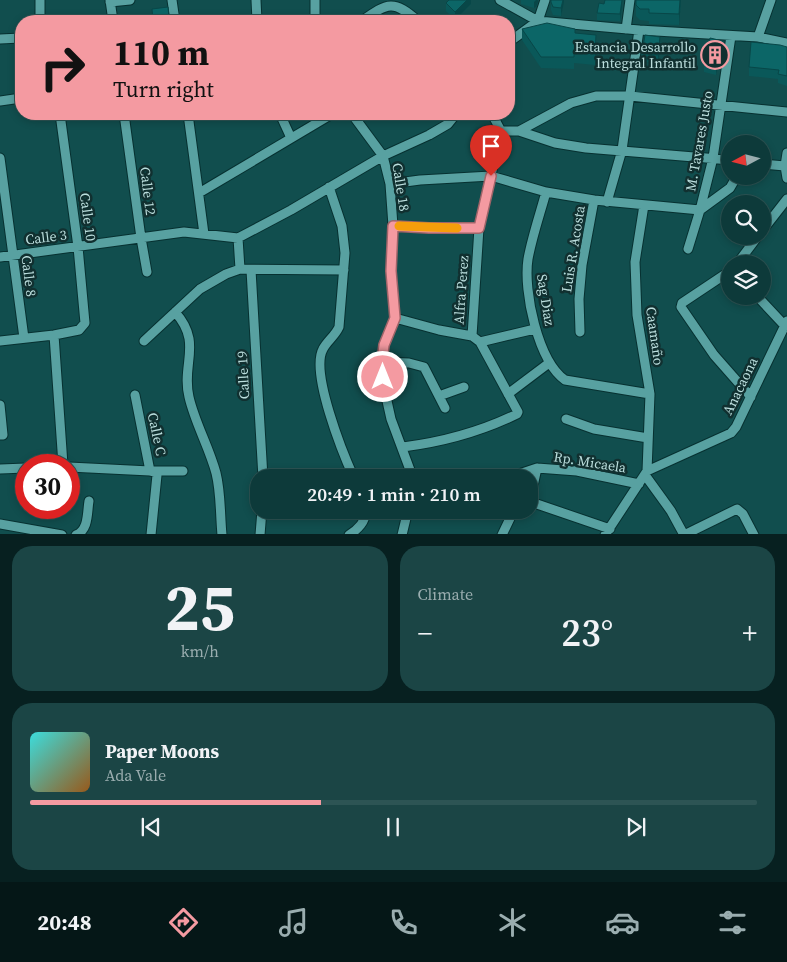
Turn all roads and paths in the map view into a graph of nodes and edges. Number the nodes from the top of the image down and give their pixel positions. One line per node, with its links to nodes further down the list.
1 (40, 0): 11 (street)
2 (130, 0): 10 (street)
3 (172, 0): 13 (street)
4 (256, 0): 14 (street)
5 (315, 0): 15 (street)
6 (500, 0): 18 (street)
7 (545, 0): 18 (street)
8 (630, 0): 19 (street)
9 (771, 0): 22 (street)
10 (110, 1): 12 (street)
11 (40, 15)
12 (111, 15)
13 (174, 15)
14 (257, 15)
15 (315, 15)
16 (371, 15): 17 (street)
17 (412, 15)
18 (538, 21): 19 (street); 24 (street)
19 (626, 29): 20 (street)
20 (640, 30): 21 (street); 27 (street)
21 (731, 36): 22 (street); 30 (street, M. Tavares Justo)
22 (758, 37): 26 (street)
23 (15, 38): 25 (street)
24 (515, 38)
25 (0, 39)
26 (787, 43)
27 (630, 96): 30 (street); 41 (street); 43 (street)
28 (15, 99): 29 (street)
29 (0, 101)
30 (720, 106): 31 (street); 47 (street, M. Tavares Justo)
31 (787, 112)
32 (61, 120): 69 (street, Calle 10)
33 (125, 120): 67 (street, Calle 12)
34 (189, 120): 57 (street)
35 (283, 120): 42 (street)
36 (322, 120): 42 (street)
37 (356, 120): 45 (street, Calle 18)
38 (451, 120): 45 (street)
39 (495, 120): 40 (street)
40 (501, 131): 41 (street); 51 (street, Alfra Perez)
41 (518, 131): 43 (street)
42 (291, 138): 57 (street)
43 (622, 150): 47 (street); 60 (street)
44 (787, 153): 50 (street)
45 (382, 156): 53 (street, Calle 18); 55 (street)
46 (0, 158): 71 (street, Calle 8)
47 (713, 158): 48 (street); 62 (street, M. Tavares Justo)
48 (721, 159)
49 (771, 165): 50 (street)
50 (785, 166): 52 (street)
51 (491, 176): 53 (street); 56 (street); 65 (street, Alfra Perez)
52 (787, 178)
53 (390, 184): 64 (street, Calle 18)
54 (732, 185): 62 (street)
55 (329, 188): 68 (street); 75 (street)
56 (546, 192): 59 (street); 82 (street, Sag Diaz)
57 (199, 193): 66 (street)
58 (787, 199): 63 (street)
59 (594, 200): 60 (street); 83 (street, Luis R. Acosta)
60 (608, 202): 61 (street)
61 (644, 205): 62 (street); 95 (street, Caamaño)
62 (700, 210): 70 (street, M. Tavares Justo)
63 (771, 219)
64 (393, 226): 65 (street); 80 (street, Calle 18)
65 (479, 228): 85 (street, Alfra Perez)
66 (204, 234): 67 (street, Calle 3); 68 (street, Calle 3)
67 (141, 238): 69 (street, Calle 3); 76 (street, Calle 12)
68 (238, 238): 73 (street)
69 (78, 247): 71 (street, Calle 3); 84 (street, Calle 10)
70 (688, 249)
71 (13, 255): 72 (street, Calle 3); 86 (street, Calle 8)
72 (0, 257)
73 (240, 269): 74 (street); 79 (street)
74 (251, 270): 75 (street); 109 (street, Calle 19)
75 (344, 270): 110 (street)
76 (147, 272)
77 (721, 277): 97 (street)
78 (766, 305): 81 (street)
79 (175, 312): 88 (street); 127 (street)
80 (395, 318): 85 (street); 90 (street, Calle 18)
81 (786, 324): 97 (street, Anacaona)
82 (535, 329): 89 (street); 91 (street, Sag Diaz)
83 (580, 332)
84 (54, 335): 86 (street); 104 (street)
85 (472, 336): 89 (street, Alfra Perez)
86 (24, 338): 87 (street)
87 (0, 341)
88 (144, 341)
89 (480, 342): 94 (street, Alfra Perez)
90 (382, 362): 96 (street); 103 (street, Calle 18)
91 (549, 363): 94 (street); 95 (street, Sag Diaz)
92 (464, 387): 96 (street)
93 (135, 394): 114 (street, Calle C)
94 (508, 394): 103 (street, Alfra Perez)
95 (650, 394): 102 (street, Caamaño)
96 (439, 396): 99 (street)
97 (751, 397): 115 (street, Anacaona)
98 (0, 405): 101 (street)
99 (445, 408)
100 (566, 418): 102 (street)
101 (2, 435)
102 (648, 438): 115 (street, Caamaño)
103 (402, 448): 111 (street, Calle 18)
104 (62, 454)
105 (0, 468): 106 (street)
106 (15, 468)
107 (80, 468): 114 (street)
108 (537, 468): 112 (street, Rp. Micaela); 116 (street, Rp. Micaela); 123 (street)
109 (262, 469)
110 (350, 469)
111 (410, 469)
112 (534, 469)
113 (183, 470): 114 (street)
114 (150, 471): 126 (street, Calle C)
115 (646, 473): 116 (street); 132 (street)
116 (639, 484): 123 (street)
117 (89, 501): 125 (street)
118 (261, 519): 128 (street)
119 (364, 519): 129 (street)
120 (406, 519): 130 (street)
121 (510, 519): 131 (street)
122 (0, 524): 124 (street)
123 (607, 532)
124 (62, 534)
125 (76, 534)
126 (151, 534)
127 (222, 534)
128 (260, 534)
129 (349, 534)
130 (402, 534)
131 (502, 534)
132 (684, 534): 133 (street)
133 (754, 534)

